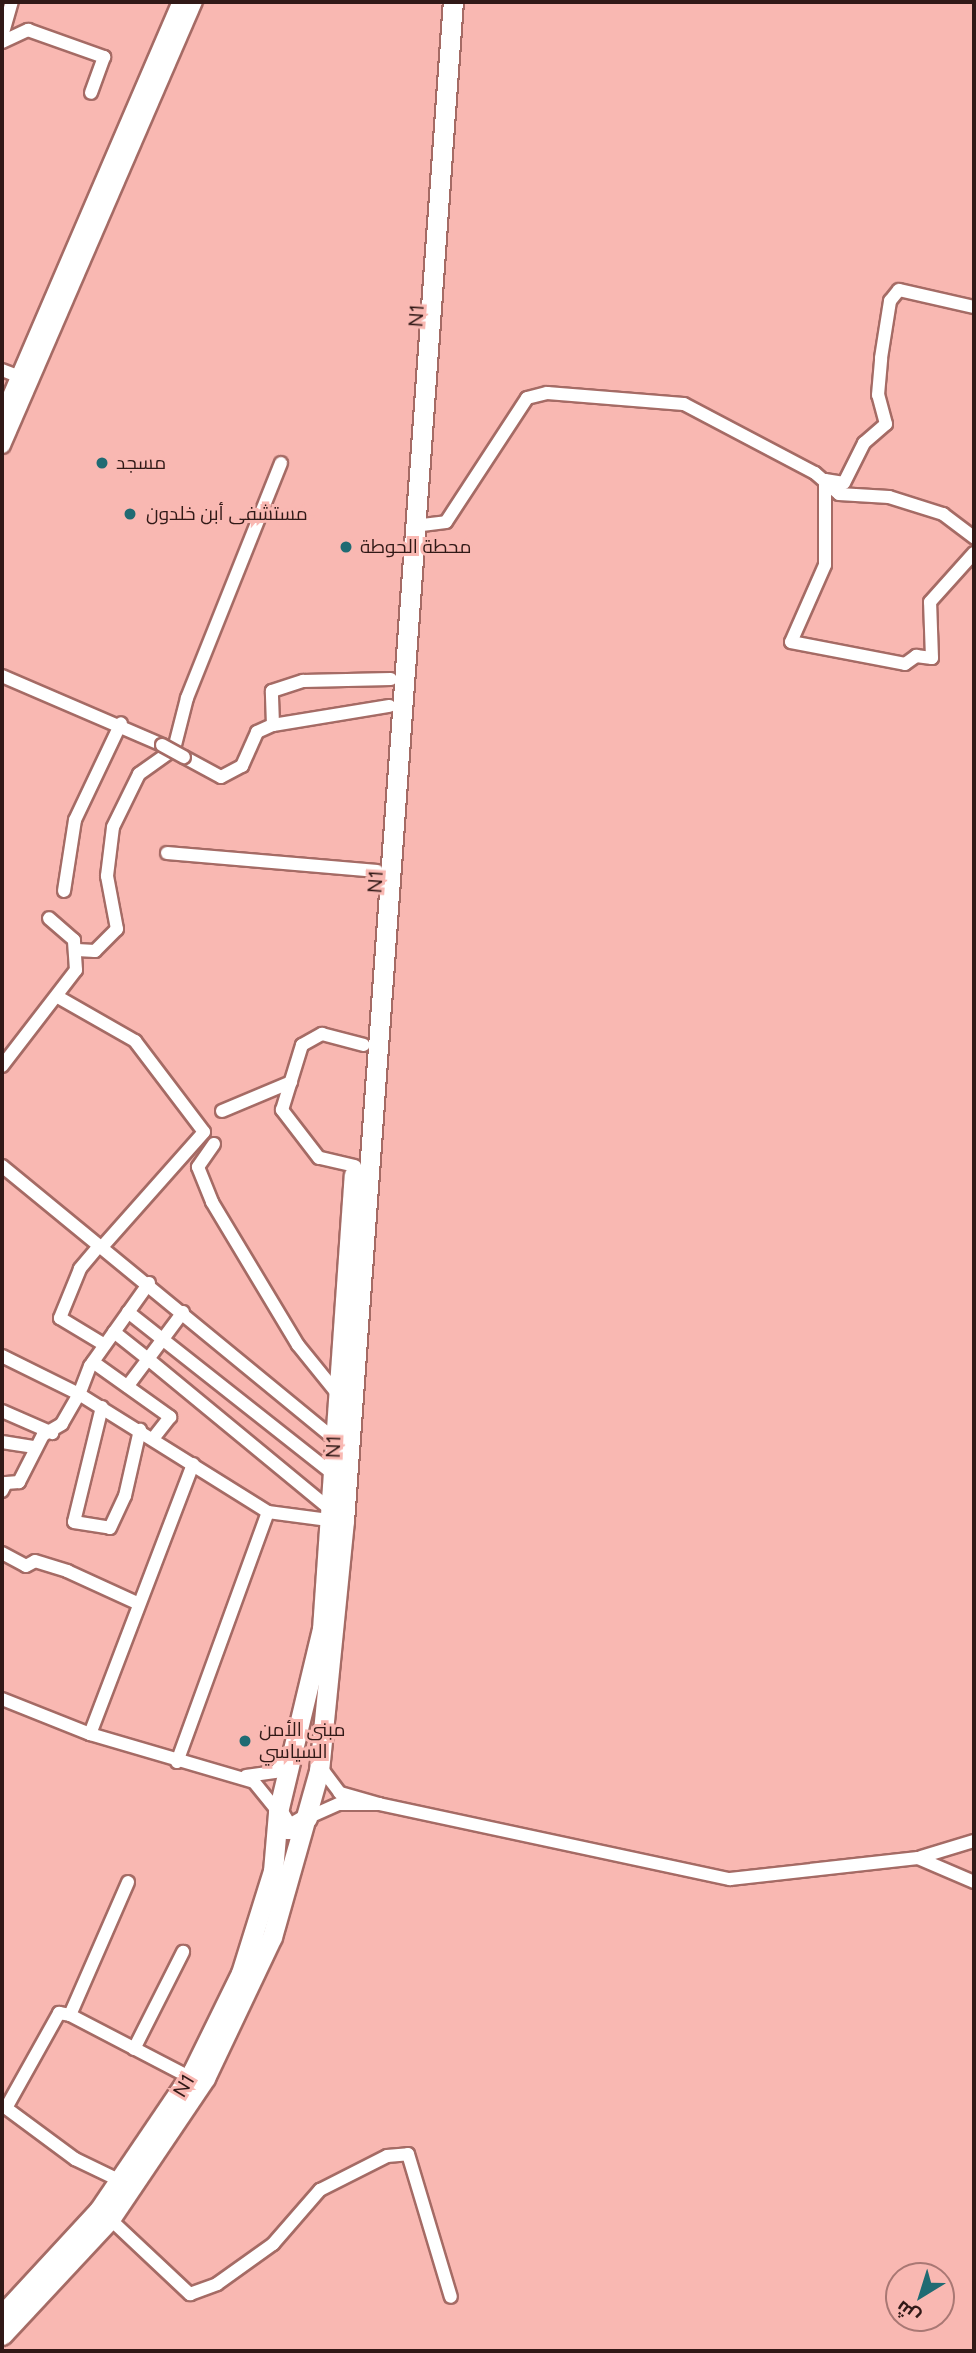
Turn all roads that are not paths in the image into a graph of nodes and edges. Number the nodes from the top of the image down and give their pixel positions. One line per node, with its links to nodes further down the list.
1 (12, 2): 6 (street)
2 (181, 2): 11 (main road)
3 (194, 2): 11 (main road)
4 (440, 2): 20 (highway, N1 / N1)
5 (453, 2): 16 (highway, N1)
6 (2, 36)
7 (2, 42): 8 (street)
8 (91, 93)
9 (974, 307): 15 (street)
10 (2, 370): 11 (street)
11 (24, 379): 12 (main road); 13 (main road)
12 (2, 417)
13 (2, 445)
14 (281, 463): 28 (street)
15 (825, 480): 16 (street); 17 (street); 18 (street)
16 (414, 526): 69 (highway, N1)
17 (974, 537)
18 (974, 553)
19 (2, 676): 22 (street)
20 (391, 679): 21 (highway, N1 / N1); 23 (street)
21 (389, 706): 23 (street); 25 (highway, N1 / N1)
22 (121, 723): 23 (street, bridge); 26 (street)
23 (273, 725)
24 (167, 853): 25 (street)
25 (377, 871): 30 (highway, N1 / N1)
26 (64, 891)
27 (49, 918): 28 (street)
28 (77, 950): 29 (street)
29 (58, 997): 31 (street); 37 (street)
30 (364, 1045): 32 (street); 36 (highway, N1 / N1)
31 (2, 1066)
32 (291, 1082): 33 (street); 36 (street)
33 (222, 1111)
34 (214, 1144): 48 (street)
35 (2, 1166): 37 (street)
36 (355, 1166): 48 (highway, N1 / N1)
37 (100, 1247): 38 (street); 43 (street)
38 (149, 1283): 39 (street); 40 (street)
39 (128, 1312): 41 (street); 42 (street)
40 (183, 1312): 42 (street); 54 (street)
41 (114, 1332): 43 (street); 45 (street)
42 (162, 1340): 45 (street); 59 (street)
43 (105, 1345): 46 (street)
44 (2, 1356): 49 (street)
45 (148, 1359): 47 (street); 62 (street)
46 (93, 1362): 47 (street); 49 (street)
47 (128, 1386): 55 (street)
48 (337, 1392): 54 (highway, N1 / N1)
49 (79, 1394): 50 (street); 53 (street)
50 (102, 1406): 52 (street); 52 (street)
51 (2, 1411): 53 (street)
52 (140, 1430): 55 (street)
53 (52, 1434): 57 (street)
54 (334, 1438): 59 (highway, N1 / N1)
55 (153, 1439): 58 (street)
56 (2, 1442): 57 (street)
57 (35, 1447): 60 (street)
58 (193, 1464): 61 (street); 64 (street)
59 (333, 1474): 62 (highway, N1 / N1)
60 (2, 1490)
61 (268, 1512): 62 (street); 68 (street)
62 (328, 1514): 67 (highway, N1 / N1)
63 (2, 1553): 64 (street)
64 (137, 1603): 66 (street)
65 (2, 1699): 66 (street)
66 (90, 1734): 68 (street)
67 (288, 1758): 69 (highway); 70 (street); 72 (highway, N1)
68 (177, 1762): 70 (street)
69 (319, 1764): 71 (street); 73 (highway, N1)
70 (221, 1776): 72 (street)
71 (379, 1804): 73 (street); 75 (street)
72 (278, 1812): 73 (highway); 81 (highway, N1 / N1)
73 (306, 1818): 84 (highway, N1)
74 (974, 1841): 75 (street)
75 (918, 1858): 77 (street)
76 (128, 1882): 79 (street)
77 (974, 1882)
78 (183, 1952): 80 (street)
79 (70, 2015): 80 (street); 82 (street)
80 (134, 2049): 81 (street)
81 (189, 2077): 83 (highway, N1 / N1)
82 (4, 2107): 83 (street)
83 (121, 2181): 86 (highway, N1 / N1)
84 (110, 2219): 85 (street); 87 (highway, N1)
85 (451, 2297)
86 (2, 2315)
87 (2, 2335)

